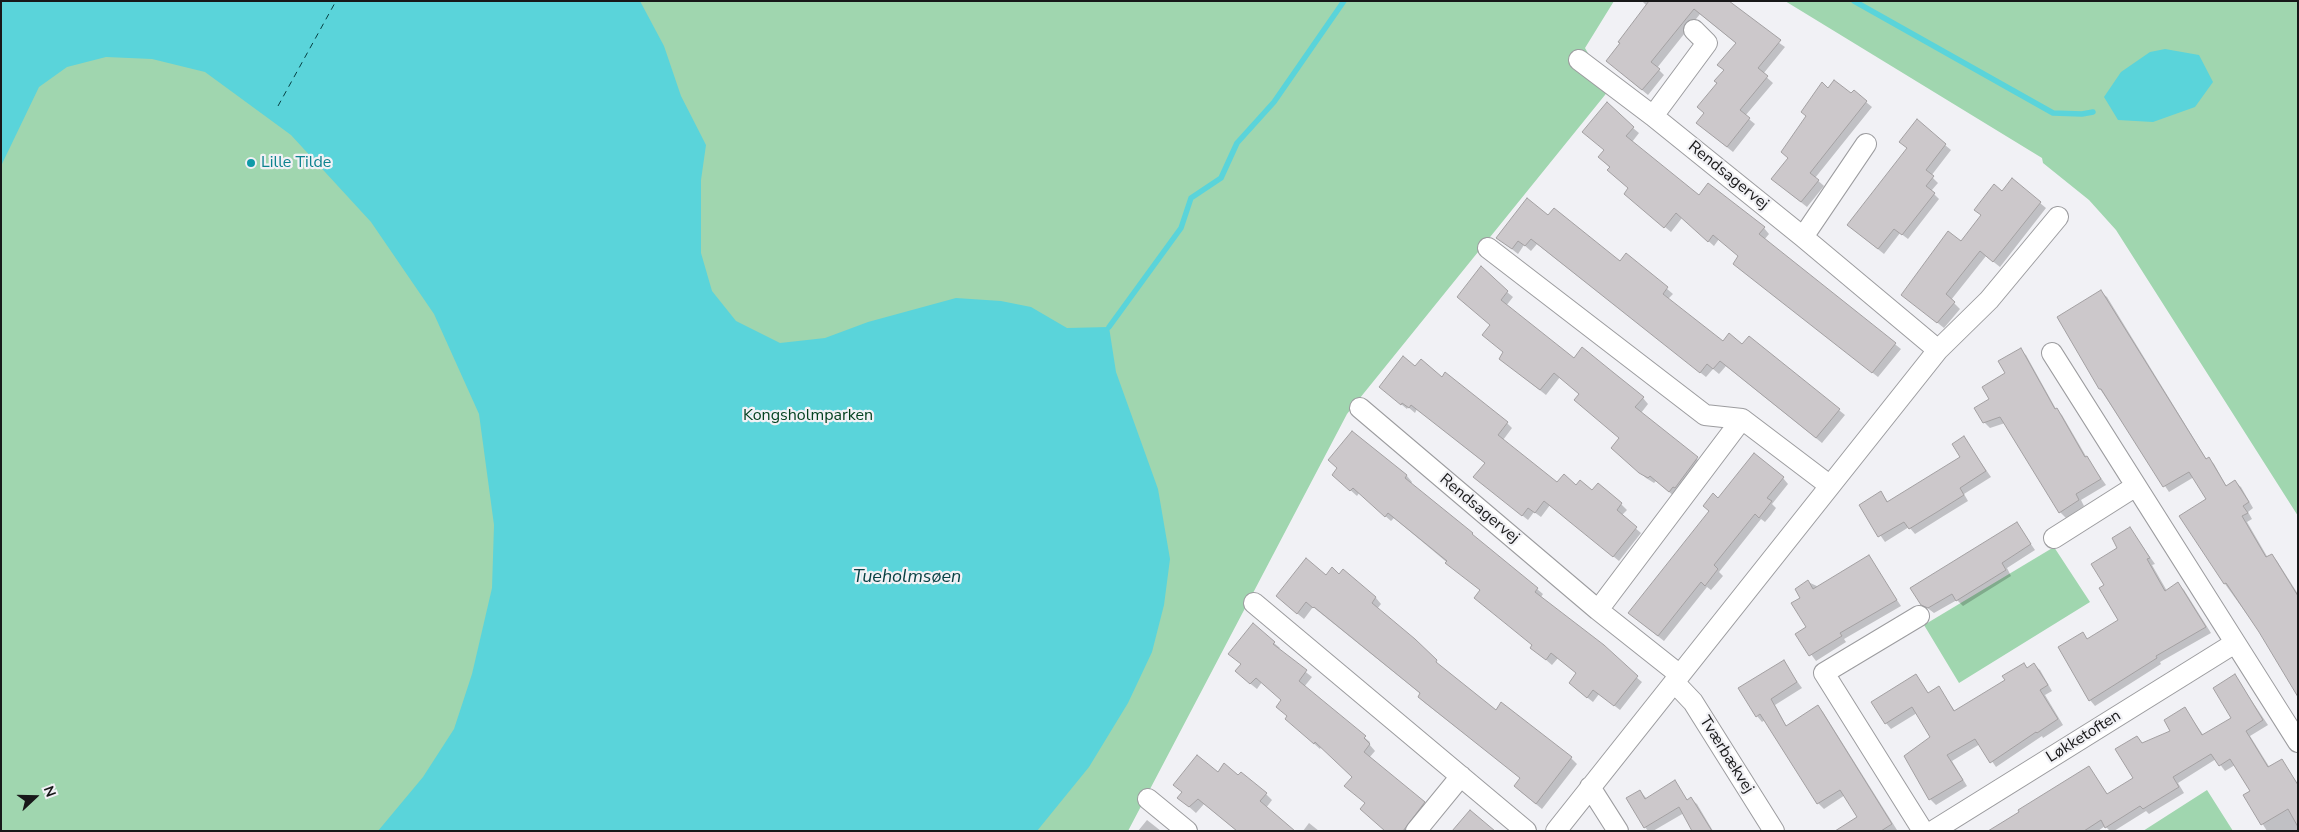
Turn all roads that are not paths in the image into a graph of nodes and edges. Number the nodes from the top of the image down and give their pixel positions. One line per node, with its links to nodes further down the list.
1 (1694, 30): 3 (street)
2 (1578, 60): 3 (street, Rendsagervej)
3 (1653, 116): 6 (street, Rendsagervej)
4 (1866, 144): 6 (street)
5 (2058, 217): 8 (street)
6 (1803, 237): 8 (street, Rendsagervej)
7 (1488, 248): 11 (street)
8 (1938, 350): 12 (street)
9 (2052, 353): 13 (street)
10 (1360, 408): 16 (street, Rendsagervej)
11 (1742, 419): 12 (street); 16 (street)
12 (1829, 485): 19 (street)
13 (2136, 486): 14 (street); 18 (street)
14 (2054, 538)
15 (1254, 604): 21 (street)
16 (1598, 610): 19 (street, Rendsagervej)
17 (1919, 616): 30 (street)
18 (2235, 643): 20 (street); 31 (street, Løkketoften)
19 (1677, 678): 22 (street); 29 (street, Tværbækvej)
20 (2298, 742)
21 (1461, 776): 25 (street); 26 (street)
22 (1590, 787): 27 (street); 28 (street)
23 (1148, 799): 24 (street)
24 (1187, 831)
25 (1416, 831)
26 (1526, 831)
27 (1556, 831)
28 (1618, 831)
29 (1774, 831)
30 (1922, 831)
31 (1933, 831)

